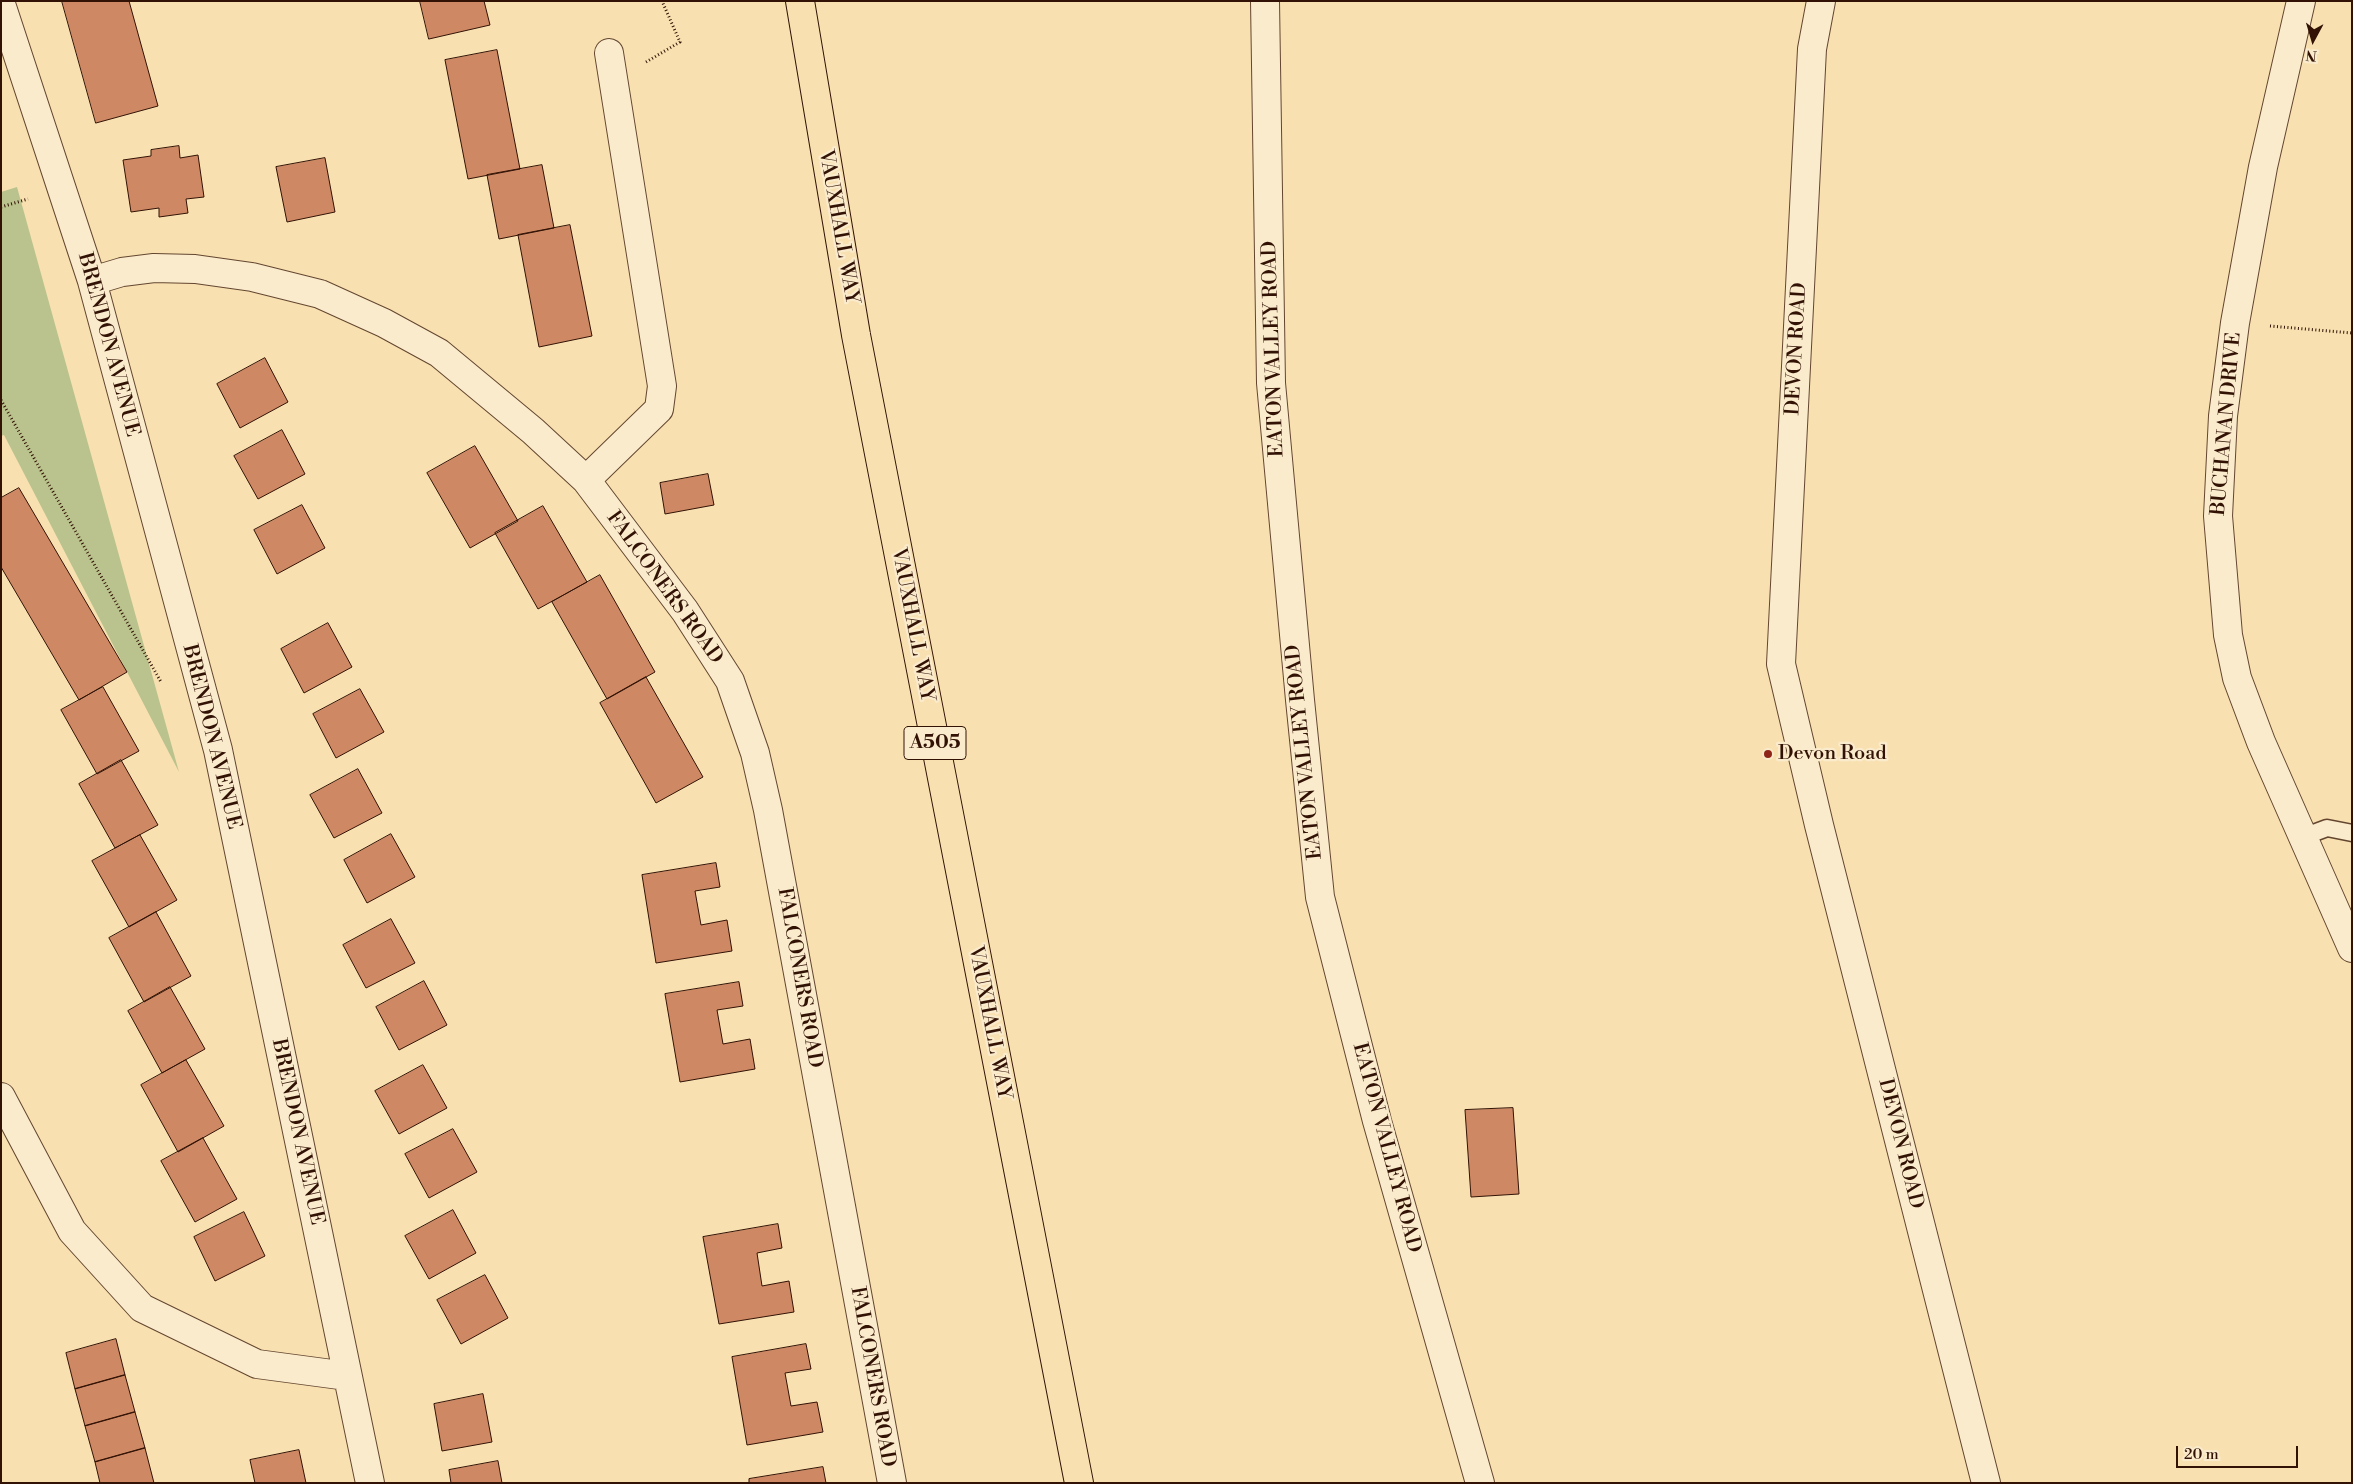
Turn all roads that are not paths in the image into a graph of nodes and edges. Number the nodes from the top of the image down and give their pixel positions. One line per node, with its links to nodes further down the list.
1 (800, 1): 17 (main road, VAUXHALL WAY / A505)
2 (1265, 1): 18 (street, EATON VALLEY ROAD)
3 (1821, 1): 19 (street, DEVON ROAD)
4 (2301, 1): 10 (street, BUCHANAN DRIVE)
5 (1, 4): 7 (street, BRENDON AVENUE)
6 (609, 53): 8 (street)
7 (92, 281): 8 (street, FALCONERS ROAD); 14 (street, BRENDON AVENUE)
8 (586, 480): 16 (street, FALCONERS ROAD)
9 (2352, 833): 10 (lane)
10 (2303, 837): 11 (street, BUCHANAN DRIVE)
11 (2352, 948)
12 (1, 1097): 13 (street)
13 (8, 1133): 14 (street)
14 (347, 1376): 15 (street, BRENDON AVENUE)
15 (370, 1483)
16 (892, 1483)
17 (1079, 1483)
18 (1480, 1483)
19 (1986, 1483)

